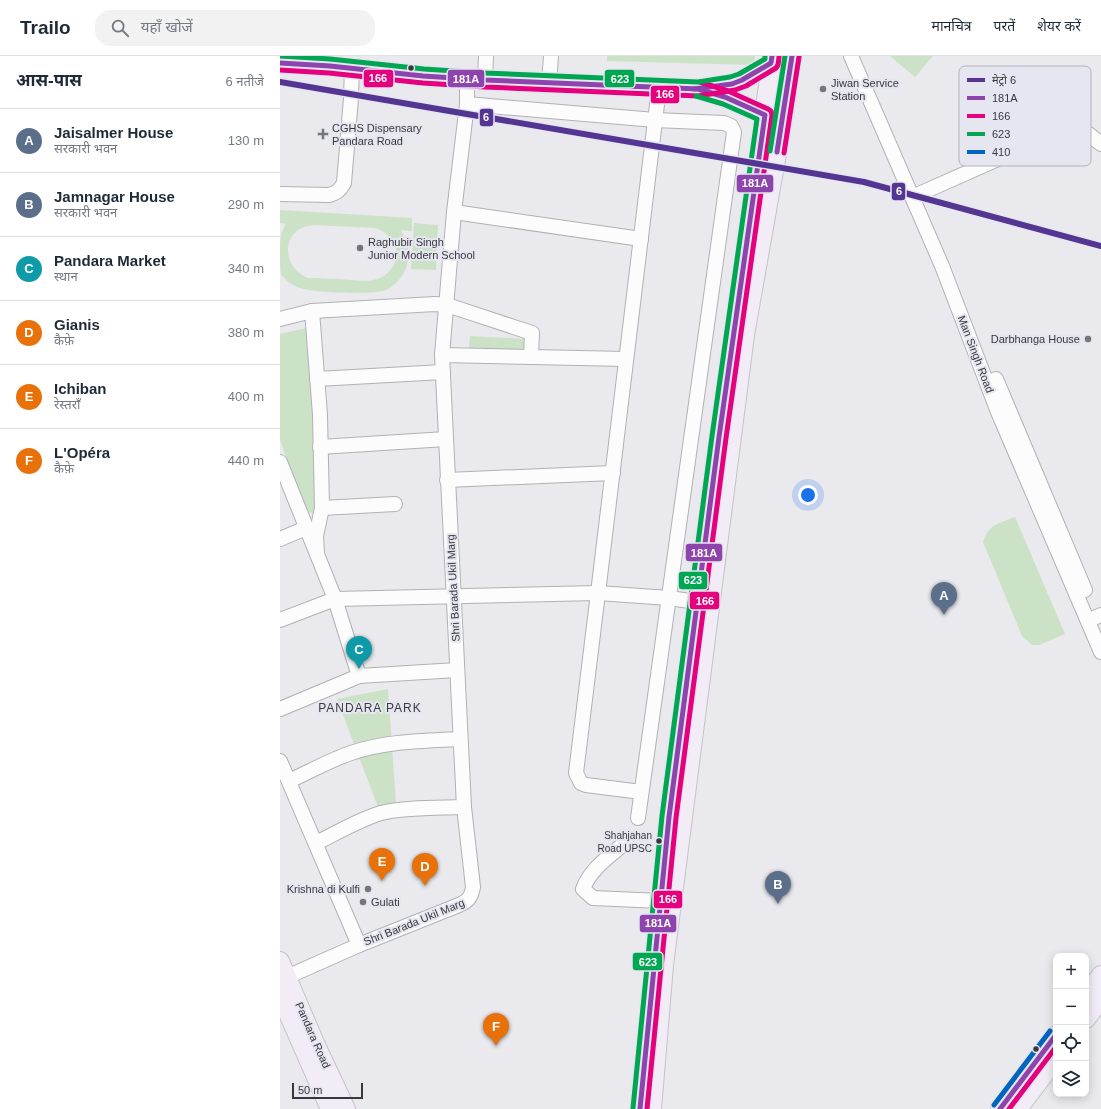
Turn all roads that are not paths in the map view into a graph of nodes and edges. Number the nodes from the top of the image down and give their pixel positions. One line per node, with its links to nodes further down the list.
1 (486, 56): 11 (street)
2 (551, 56): 12 (street)
3 (792, 56): 76 (main road)
4 (851, 56): 50 (street, Man Singh Road)
5 (861, 56): 22 (street, Man Singh Road)
6 (772, 60): 14 (street); 16 (main road)
7 (330, 61): 8 (street); 9 (street)
8 (280, 63)
9 (352, 68): 10 (street); 21 (street)
10 (467, 79): 11 (street); 15 (street, Shri Barada Ukil Marg)
11 (485, 80): 12 (street)
12 (549, 83): 13 (street)
13 (659, 88): 14 (street); 17 (street)
14 (698, 89): 16 (street)
15 (467, 104): 17 (street); 23 (street, Shri Barada Ukil Marg)
16 (765, 115): 46 (main road)
17 (655, 120): 24 (street); 44 (street)
18 (1091, 136): 19 (street)
19 (1101, 144)
20 (983, 166): 22 (street)
21 (280, 194)
22 (919, 194): 47 (street, Man Singh Road)
23 (454, 212): 24 (street); 25 (street, Shri Barada Ukil Marg)
24 (641, 239): 30 (street)
25 (447, 305): 26 (street); 28 (street, Shri Barada Ukil Marg); 29 (street)
26 (312, 311): 27 (street); 32 (street)
27 (280, 319)
28 (442, 355): 29 (street); 31 (street, Shri Barada Ukil Marg)
29 (531, 357): 30 (street)
30 (626, 359): 36 (street)
31 (443, 372): 32 (street); 33 (street, Shri Barada Ukil Marg)
32 (317, 379): 34 (street)
33 (446, 439): 34 (street); 37 (street, Shri Barada Ukil Marg)
34 (320, 447): 39 (street)
35 (280, 464): 40 (street)
36 (613, 472): 37 (street); 42 (street)
37 (447, 480): 43 (street, Shri Barada Ukil Marg)
38 (394, 504): 39 (street)
39 (328, 508): 40 (street)
40 (311, 532): 41 (street); 45 (street)
41 (280, 539)
42 (598, 593): 43 (street); 44 (street); 57 (street)
43 (453, 595): 45 (street); 51 (street, Shri Barada Ukil Marg)
44 (669, 598): 46 (street); 57 (street)
45 (335, 599): 48 (street); 52 (street)
46 (697, 602): 62 (main road)
47 (1098, 617): 49 (street, Man Singh Road)
48 (280, 620)
49 (1101, 633)
50 (1101, 652)
51 (457, 670): 52 (street); 54 (street, Shri Barada Ukil Marg)
52 (359, 676): 53 (street)
53 (280, 709)
54 (460, 739): 56 (street); 58 (street, Shri Barada Ukil Marg)
55 (280, 761): 56 (street)
56 (289, 781): 61 (street)
57 (641, 792): 59 (street)
58 (464, 807): 61 (street); 63 (street, Shri Barada Ukil Marg)
59 (638, 818)
60 (626, 842): 62 (street)
61 (316, 843): 63 (street)
62 (660, 901): 75 (main road)
63 (359, 945): 66 (street, Shri Barada Ukil Marg)
64 (280, 961): 66 (main road, Pandara Road)
65 (1101, 975): 67 (main road)
66 (283, 979): 74 (main road, Pandara Road)
67 (1089, 991)
68 (280, 995): 73 (main road, Pandara Road)
69 (1101, 999): 70 (main road)
70 (1089, 1015)
71 (1053, 1039): 77 (main road)
72 (1054, 1061): 78 (main road)
73 (330, 1109)
74 (346, 1109)
75 (640, 1109)
76 (652, 1109)
77 (1000, 1109)
78 (1018, 1109)

